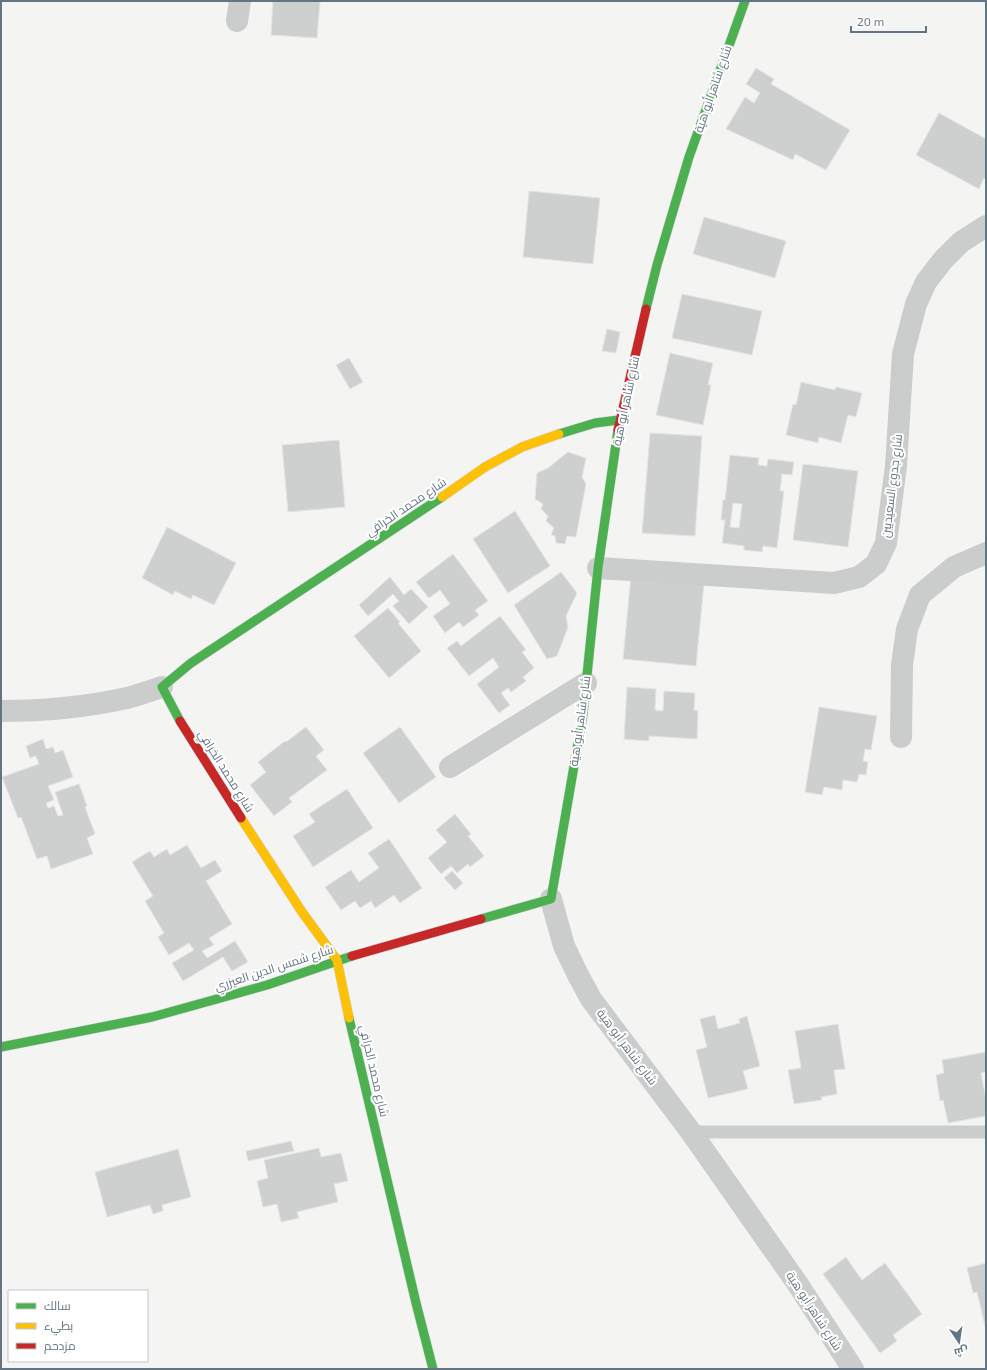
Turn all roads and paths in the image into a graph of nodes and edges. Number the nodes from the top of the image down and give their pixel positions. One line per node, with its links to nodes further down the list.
1 (745, 1): 3 (street, شارع شاهر أبو هية)
2 (986, 226): 5 (street, شارع جدوع السعيديين)
3 (619, 420): 5 (street, شارع شاهر أبو هية); 7 (street, شارع محمد الخرافي)
4 (986, 553): 9 (street)
5 (598, 568): 6 (street, شارع شاهر أبو هية)
6 (586, 683): 10 (street); 11 (street, شارع شاهر أبو هية)
7 (162, 687): 8 (street); 12 (street, شارع محمد الخرافي)
8 (1, 711)
9 (901, 737)
10 (450, 767)
11 (551, 898): 12 (street, شارع شمس الدين العيزري); 14 (street, شارع شاهر أبو هية)
12 (337, 960): 13 (street, شارع شمس الدين العيزري); 16 (street, شارع محمد الخرافي)
13 (1, 1048)
14 (691, 1132): 15 (lane); 17 (street, شارع شاهر أبو هية)
15 (986, 1132)
16 (433, 1369)
17 (853, 1369)

